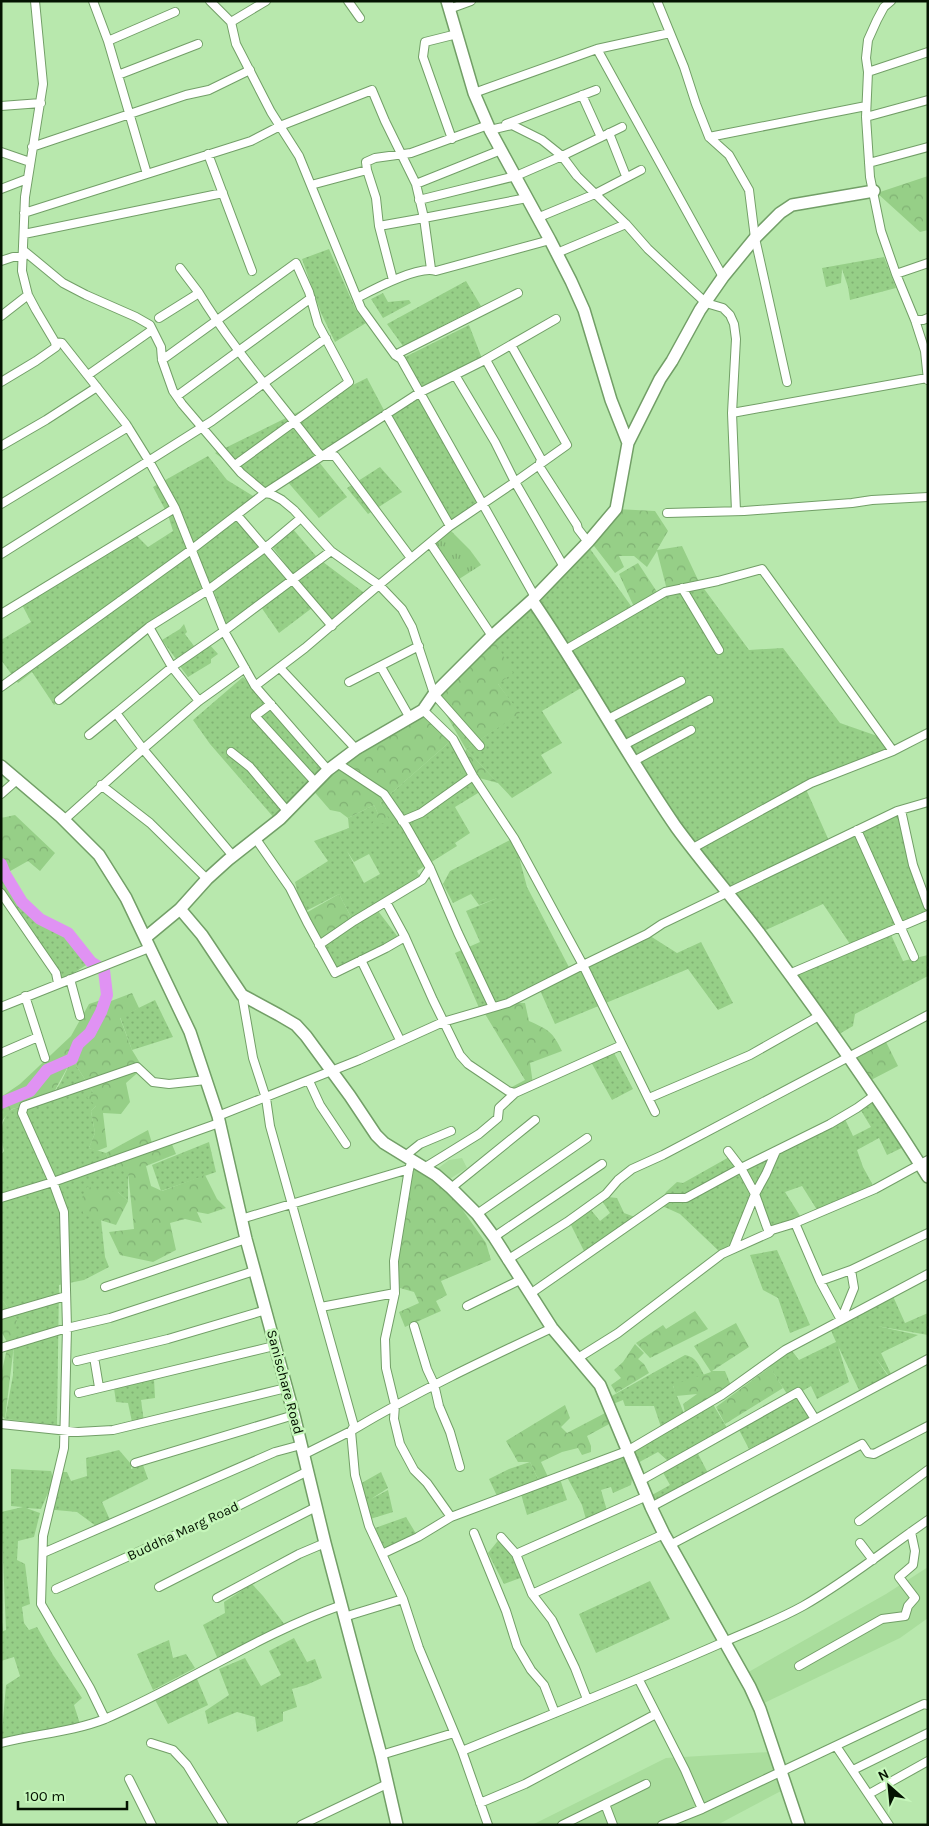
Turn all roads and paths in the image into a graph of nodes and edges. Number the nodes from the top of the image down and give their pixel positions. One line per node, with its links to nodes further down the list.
1 (35, 1): 26 (street)
2 (210, 1): 12 (street)
3 (266, 1): 12 (street)
4 (348, 1): 11 (street)
5 (471, 1): 9 (street)
6 (657, 1): 13 (street)
7 (892, 1): 20 (street)
8 (95, 2): 15 (street)
9 (448, 5): 14 (street)
10 (175, 12): 15 (street)
11 (360, 18)
12 (231, 22): 19 (street)
13 (670, 33): 17 (street); 36 (street)
14 (457, 34): 23 (street); 37 (street)
15 (108, 41): 21 (street)
16 (198, 44): 21 (street)
17 (597, 49): 23 (street); 77 (street)
18 (928, 52): 20 (street)
19 (250, 70): 29 (street); 31 (street)
20 (868, 72): 28 (street)
21 (118, 75): 29 (street)
22 (596, 90): 24 (street)
23 (474, 93): 32 (street)
24 (582, 95): 32 (street); 35 (street)
25 (928, 100): 30 (street)
26 (41, 103): 27 (street); 38 (street)
27 (1, 106)
28 (866, 106): 30 (street); 36 (street)
29 (129, 114): 38 (street); 49 (street)
30 (866, 117): 46 (street)
31 (280, 126): 42 (street); 43 (street); 54 (street)
32 (489, 127): 37 (street); 40 (street); 44 (street)
33 (622, 127): 34 (street)
34 (609, 133): 35 (street); 51 (street)
35 (600, 137): 44 (street)
36 (709, 137): 67 (street)
37 (452, 139): 42 (street)
38 (32, 147): 45 (street)
39 (928, 147): 46 (street)
40 (501, 150): 50 (street); 53 (street)
41 (1, 152): 45 (street)
42 (402, 153): 47 (street); 53 (street)
43 (208, 154): 49 (street); 57 (street)
44 (562, 156): 50 (street); 58 (street)
45 (30, 162): 52 (street)
46 (869, 163): 56 (street)
47 (367, 170): 54 (street); 65 (street)
48 (641, 170): 51 (street)
49 (147, 174): 61 (street)
50 (516, 176): 59 (street); 60 (street)
51 (626, 176): 58 (street)
52 (27, 179): 55 (street); 61 (street)
53 (416, 184): 60 (street)
54 (311, 185): 83 (street)
55 (1, 188)
56 (874, 191): 67 (street); 76 (street)
57 (223, 194): 66 (street); 75 (street)
58 (594, 194): 63 (street); 64 (street)
59 (527, 198): 62 (street); 63 (street)
60 (419, 200): 62 (street)
61 (24, 213): 66 (street)
62 (424, 218): 65 (street); 74 (street)
63 (538, 218): 68 (street)
64 (626, 224): 70 (street); 84 (street)
65 (379, 226): 78 (street)
66 (24, 234): 69 (street)
67 (755, 238): 77 (street); 103 (street)
68 (550, 240): 70 (street); 74 (street)
69 (23, 253): 71 (street); 81 (street); 91 (street)
70 (557, 253): 113 (street)
71 (1, 261)
72 (928, 263): 76 (street)
73 (180, 268): 79 (street)
74 (431, 269): 78 (street)
75 (252, 271)
76 (896, 274): 90 (street)
77 (723, 277): 84 (street)
78 (393, 280): 83 (street)
79 (199, 293): 86 (street); 89 (street)
80 (518, 293): 96 (street)
81 (28, 295): 85 (street); 93 (street)
82 (311, 298): 89 (street); 92 (street); 95 (street)
83 (357, 298): 96 (street)
84 (706, 303): 108 (street); 113 (street)
85 (1, 316)
86 (159, 318)
87 (928, 318): 90 (street)
88 (556, 319): 94 (street)
89 (215, 320): 95 (street); 97 (street)
90 (915, 320): 101 (street)
91 (152, 330): 97 (street); 100 (street)
92 (326, 338): 104 (street); 110 (street)
93 (55, 342): 100 (street); 102 (street)
94 (511, 345): 98 (street); 118 (street)
95 (238, 351): 104 (street); 107 (street)
96 (395, 355): 106 (street)
97 (162, 360): 107 (street)
98 (486, 360): 99 (street); 118 (street)
99 (455, 375): 106 (street); 119 (street)
100 (88, 376): 105 (street)
101 (928, 379): 108 (street)
102 (1, 382)
103 (788, 382)
104 (265, 383): 110 (street); 112 (street)
105 (97, 387): 111 (street); 114 (street)
106 (419, 393): 109 (street); 122 (street)
107 (177, 396): 112 (street)
108 (732, 413): 125 (street)
109 (386, 414): 115 (street); 129 (street)
110 (295, 422): 115 (street); 117 (street)
111 (128, 427): 116 (street); 123 (street)
112 (202, 427): 116 (street); 117 (street)
113 (628, 443): 130 (street)
114 (1, 446)
115 (322, 456): 120 (street); 136 (street)
116 (149, 461): 124 (street); 135 (street)
117 (235, 465): 120 (street)
118 (538, 466): 119 (street); 130 (street)
119 (515, 482): 122 (street); 137 (street)
120 (264, 493): 127 (street); 128 (street)
121 (928, 497): 125 (street)
122 (482, 503): 129 (street); 142 (street)
123 (1, 504)
124 (175, 508): 133 (street); 143 (street)
125 (736, 512): 126 (street)
126 (667, 513)
127 (237, 515): 132 (street); 133 (street)
128 (301, 518): 132 (street); 134 (street)
129 (450, 526): 131 (street)
130 (588, 542): 137 (street)
131 (430, 543): 136 (street); 147 (street)
132 (265, 547): 138 (street); 141 (street)
133 (191, 550): 141 (street); 158 (street)
134 (331, 551): 138 (street); 139 (street)
135 (1, 554)
136 (411, 558): 139 (street)
137 (564, 567): 142 (street)
138 (292, 579): 144 (street); 146 (street)
139 (379, 585): 144 (street); 148 (street)
140 (682, 588): 149 (street); 150 (street); 176 (street)
141 (208, 590): 145 (street); 146 (street)
142 (533, 598): 147 (street); 149 (street)
143 (1, 614)
144 (332, 626): 154 (street)
145 (149, 628): 151 (street); 160 (street)
146 (224, 631): 151 (street); 153 (street)
147 (492, 636): 159 (street)
148 (419, 646): 152 (street); 159 (street)
149 (565, 650): 167 (street)
150 (719, 650)
151 (172, 667): 162 (street); 165 (street)
152 (381, 667): 156 (street); 166 (street)
153 (245, 668): 157 (street); 162 (street)
154 (280, 668): 157 (street); 174 (street)
155 (681, 681): 167 (street)
156 (349, 682)
157 (255, 686): 163 (street)
158 (1, 687)
159 (434, 694): 164 (street); 171 (street)
160 (59, 700)
161 (709, 700): 172 (street)
162 (199, 701): 173 (street)
163 (271, 704): 179 (street); 182 (street)
164 (423, 710): 166 (street); 180 (street)
165 (116, 713): 170 (street); 173 (street)
166 (410, 718): 174 (street)
167 (608, 719): 172 (street)
168 (692, 730): 177 (street)
169 (928, 733): 176 (street)
170 (89, 735)
171 (480, 746)
172 (624, 746): 177 (street)
173 (143, 749): 183 (street); 193 (street)
174 (356, 749): 179 (street)
175 (231, 752): 187 (street)
176 (893, 752): 192 (street)
177 (634, 761): 192 (street)
178 (1, 766): 181 (street, Sanischare Road)
179 (333, 767): 182 (street); 189 (street)
180 (473, 776): 189 (street); 208 (street)
181 (18, 779): 184 (street); 188 (street, Sanischare Road)
182 (316, 783): 187 (street)
183 (101, 785): 188 (street); 195 (street)
184 (1, 794)
185 (928, 802): 186 (street)
186 (901, 810): 190 (street); 199 (street)
187 (288, 812): 191 (street)
188 (64, 820): 204 (street, Sanischare Road)
189 (402, 821): 194 (street)
190 (857, 830): 197 (street); 202 (street)
191 (256, 839): 193 (street); 205 (street)
192 (693, 848): 197 (street)
193 (232, 856): 195 (street)
194 (430, 868): 198 (street); 215 (street)
195 (207, 879): 200 (street)
196 (1, 892): 211 (street)
197 (726, 893): 208 (street); 209 (street)
198 (386, 902): 203 (street); 205 (street)
199 (928, 906)
200 (180, 909): 204 (street); 212 (street)
201 (928, 915): 202 (street)
202 (901, 926): 206 (street); 209 (street)
203 (405, 937): 207 (street); 219 (street)
204 (147, 943): 210 (street); 227 (street, Sanischare Road)
205 (319, 945): 207 (street)
206 (914, 957)
207 (361, 960): 221 (street)
208 (583, 964): 215 (street); 222 (street)
209 (789, 974): 218 (street)
210 (70, 979): 211 (street); 217 (street)
211 (58, 983): 213 (street)
212 (242, 995): 226 (street); 231 (street)
213 (25, 996): 214 (street); 220 (street)
214 (1, 1007)
215 (493, 1007): 219 (street)
216 (928, 1015): 225 (street)
217 (80, 1016)
218 (819, 1016): 225 (street); 232 (street)
219 (443, 1022): 221 (street); 229 (street)
220 (38, 1037): 223 (street); 224 (street)
221 (400, 1040): 226 (street)
222 (622, 1045): 229 (street); 232 (street)
223 (1, 1053)
224 (44, 1058)
225 (848, 1058): 230 (street); 260 (street)
226 (332, 1072): 228 (street); 241 (street)
227 (206, 1080): 234 (street, Sanischare Road); 247 (street)
228 (309, 1081): 231 (street); 238 (street)
229 (515, 1092): 244 (street)
230 (875, 1095): 240 (street); 242 (street)
231 (266, 1098): 234 (street); 251 (street)
232 (649, 1098): 233 (street)
233 (654, 1112)
234 (218, 1119): 247 (street); 253 (street, Sanischare Road)
235 (535, 1120): 248 (street)
236 (450, 1131): 241 (street)
237 (587, 1138): 252 (street)
238 (346, 1144)
239 (728, 1151): 245 (street)
240 (776, 1151): 245 (street); 249 (street)
241 (409, 1162): 244 (street); 251 (street); 267 (street)
242 (924, 1162): 246 (street); 254 (street)
243 (602, 1164): 257 (street)
244 (424, 1168): 248 (street)
245 (741, 1168): 249 (street); 268 (street)
246 (928, 1177)
247 (54, 1182): 250 (street); 269 (street)
248 (451, 1188): 252 (street)
249 (755, 1194): 255 (street); 259 (street)
250 (1, 1198)
251 (291, 1203): 253 (street); 271 (street)
252 (477, 1214): 257 (street)
253 (241, 1219): 258 (street, Sanischare Road)
254 (795, 1222): 255 (street); 265 (street)
255 (769, 1233): 259 (street)
256 (928, 1233): 261 (street)
257 (494, 1237): 260 (street)
258 (246, 1239): 262 (street, Sanischare Road); 266 (street)
259 (733, 1249): 281 (street)
260 (507, 1260): 264 (street)
261 (851, 1270): 265 (street); 274 (street)
262 (254, 1271): 272 (street, Sanischare Road); 276 (street)
263 (928, 1274): 274 (street)
264 (520, 1280): 268 (street); 270 (street)
265 (820, 1280): 274 (street)
266 (104, 1286)
267 (395, 1293): 271 (street); 288 (street)
268 (530, 1294): 277 (street)
269 (66, 1296): 273 (street); 276 (street)
270 (467, 1306)
271 (321, 1307): 294 (street)
272 (266, 1310): 278 (street, Sanischare Road); 280 (street)
273 (1, 1315)
274 (841, 1320): 296 (street)
275 (414, 1326): 284 (street)
276 (67, 1328): 279 (street); 293 (street)
277 (552, 1328): 281 (street); 284 (street)
278 (274, 1346): 285 (street); 286 (street, Sanischare Road)
279 (1, 1348)
280 (94, 1357): 283 (street); 285 (street)
281 (578, 1358): 296 (street)
282 (928, 1360): 290 (street)
283 (78, 1361)
284 (434, 1384): 288 (street); 298 (street)
285 (99, 1387): 287 (street)
286 (286, 1388): 289 (street, Sanischare Road); 293 (street)
287 (79, 1393)
288 (395, 1405): 294 (street); 304 (street)
289 (294, 1415): 295 (street, Sanischare Road); 297 (street)
290 (815, 1420): 301 (street); 302 (street)
291 (1, 1424): 293 (street)
292 (928, 1426): 313 (street)
293 (65, 1430): 314 (street)
294 (351, 1431): 295 (street); 315 (street)
295 (302, 1450): 300 (street, Sanischare Road); 314 (street)
296 (627, 1451): 301 (street); 304 (street)
297 (135, 1463)
298 (460, 1467)
299 (928, 1470): 306 (street)
300 (308, 1471): 303 (street, Sanischare Road); 319 (street, Buddha Marg Road)
301 (640, 1481): 302 (street)
302 (649, 1502): 309 (street); 316 (street)
303 (316, 1507): 311 (street, Sanischare Road); 318 (street)
304 (451, 1517): 315 (street)
305 (928, 1520): 307 (street)
306 (859, 1521)
307 (910, 1532): 317 (street); 325 (street)
308 (474, 1533): 329 (street)
309 (664, 1534): 313 (street); 320 (street)
310 (501, 1537): 316 (street)
311 (325, 1543): 321 (street); 323 (street, Sanischare Road)
312 (860, 1543): 317 (street)
313 (670, 1545): 324 (street)
314 (43, 1553): 331 (street)
315 (382, 1554): 322 (street)
316 (516, 1554): 320 (street)
317 (873, 1560): 324 (street)
318 (159, 1587)
319 (56, 1589)
320 (532, 1594): 327 (street)
321 (217, 1598)
322 (403, 1599): 323 (street); 332 (street)
323 (343, 1611): 331 (street); 338 (street, Sanischare Road)
324 (723, 1642): 326 (street); 341 (street)
325 (799, 1666)
326 (639, 1680): 327 (street); 330 (street)
327 (587, 1699): 329 (street)
328 (928, 1705): 336 (street)
329 (555, 1713): 337 (street)
330 (656, 1714): 346 (street); 348 (street)
331 (105, 1719): 334 (street)
332 (454, 1733): 337 (street); 338 (street)
333 (928, 1733): 340 (street)
334 (1, 1743)
335 (151, 1743): 351 (street)
336 (836, 1746): 340 (street); 341 (street)
337 (462, 1751): 346 (street)
338 (381, 1755): 343 (street, Sanischare Road)
339 (928, 1761): 345 (street)
340 (853, 1770): 345 (street)
341 (780, 1772): 348 (street); 349 (street)
342 (130, 1779): 350 (street)
343 (387, 1784): 352 (street); 353 (street, Sanischare Road)
344 (646, 1784): 347 (street)
345 (869, 1794): 358 (street)
346 (480, 1803): 354 (street)
347 (605, 1804): 355 (street); 356 (street)
348 (702, 1809): 357 (street)
349 (795, 1823)
350 (152, 1825)
351 (224, 1825)
352 (301, 1825)
353 (397, 1825)
354 (488, 1825)
355 (562, 1825)
356 (613, 1825)
357 (662, 1825)
358 (889, 1825)

